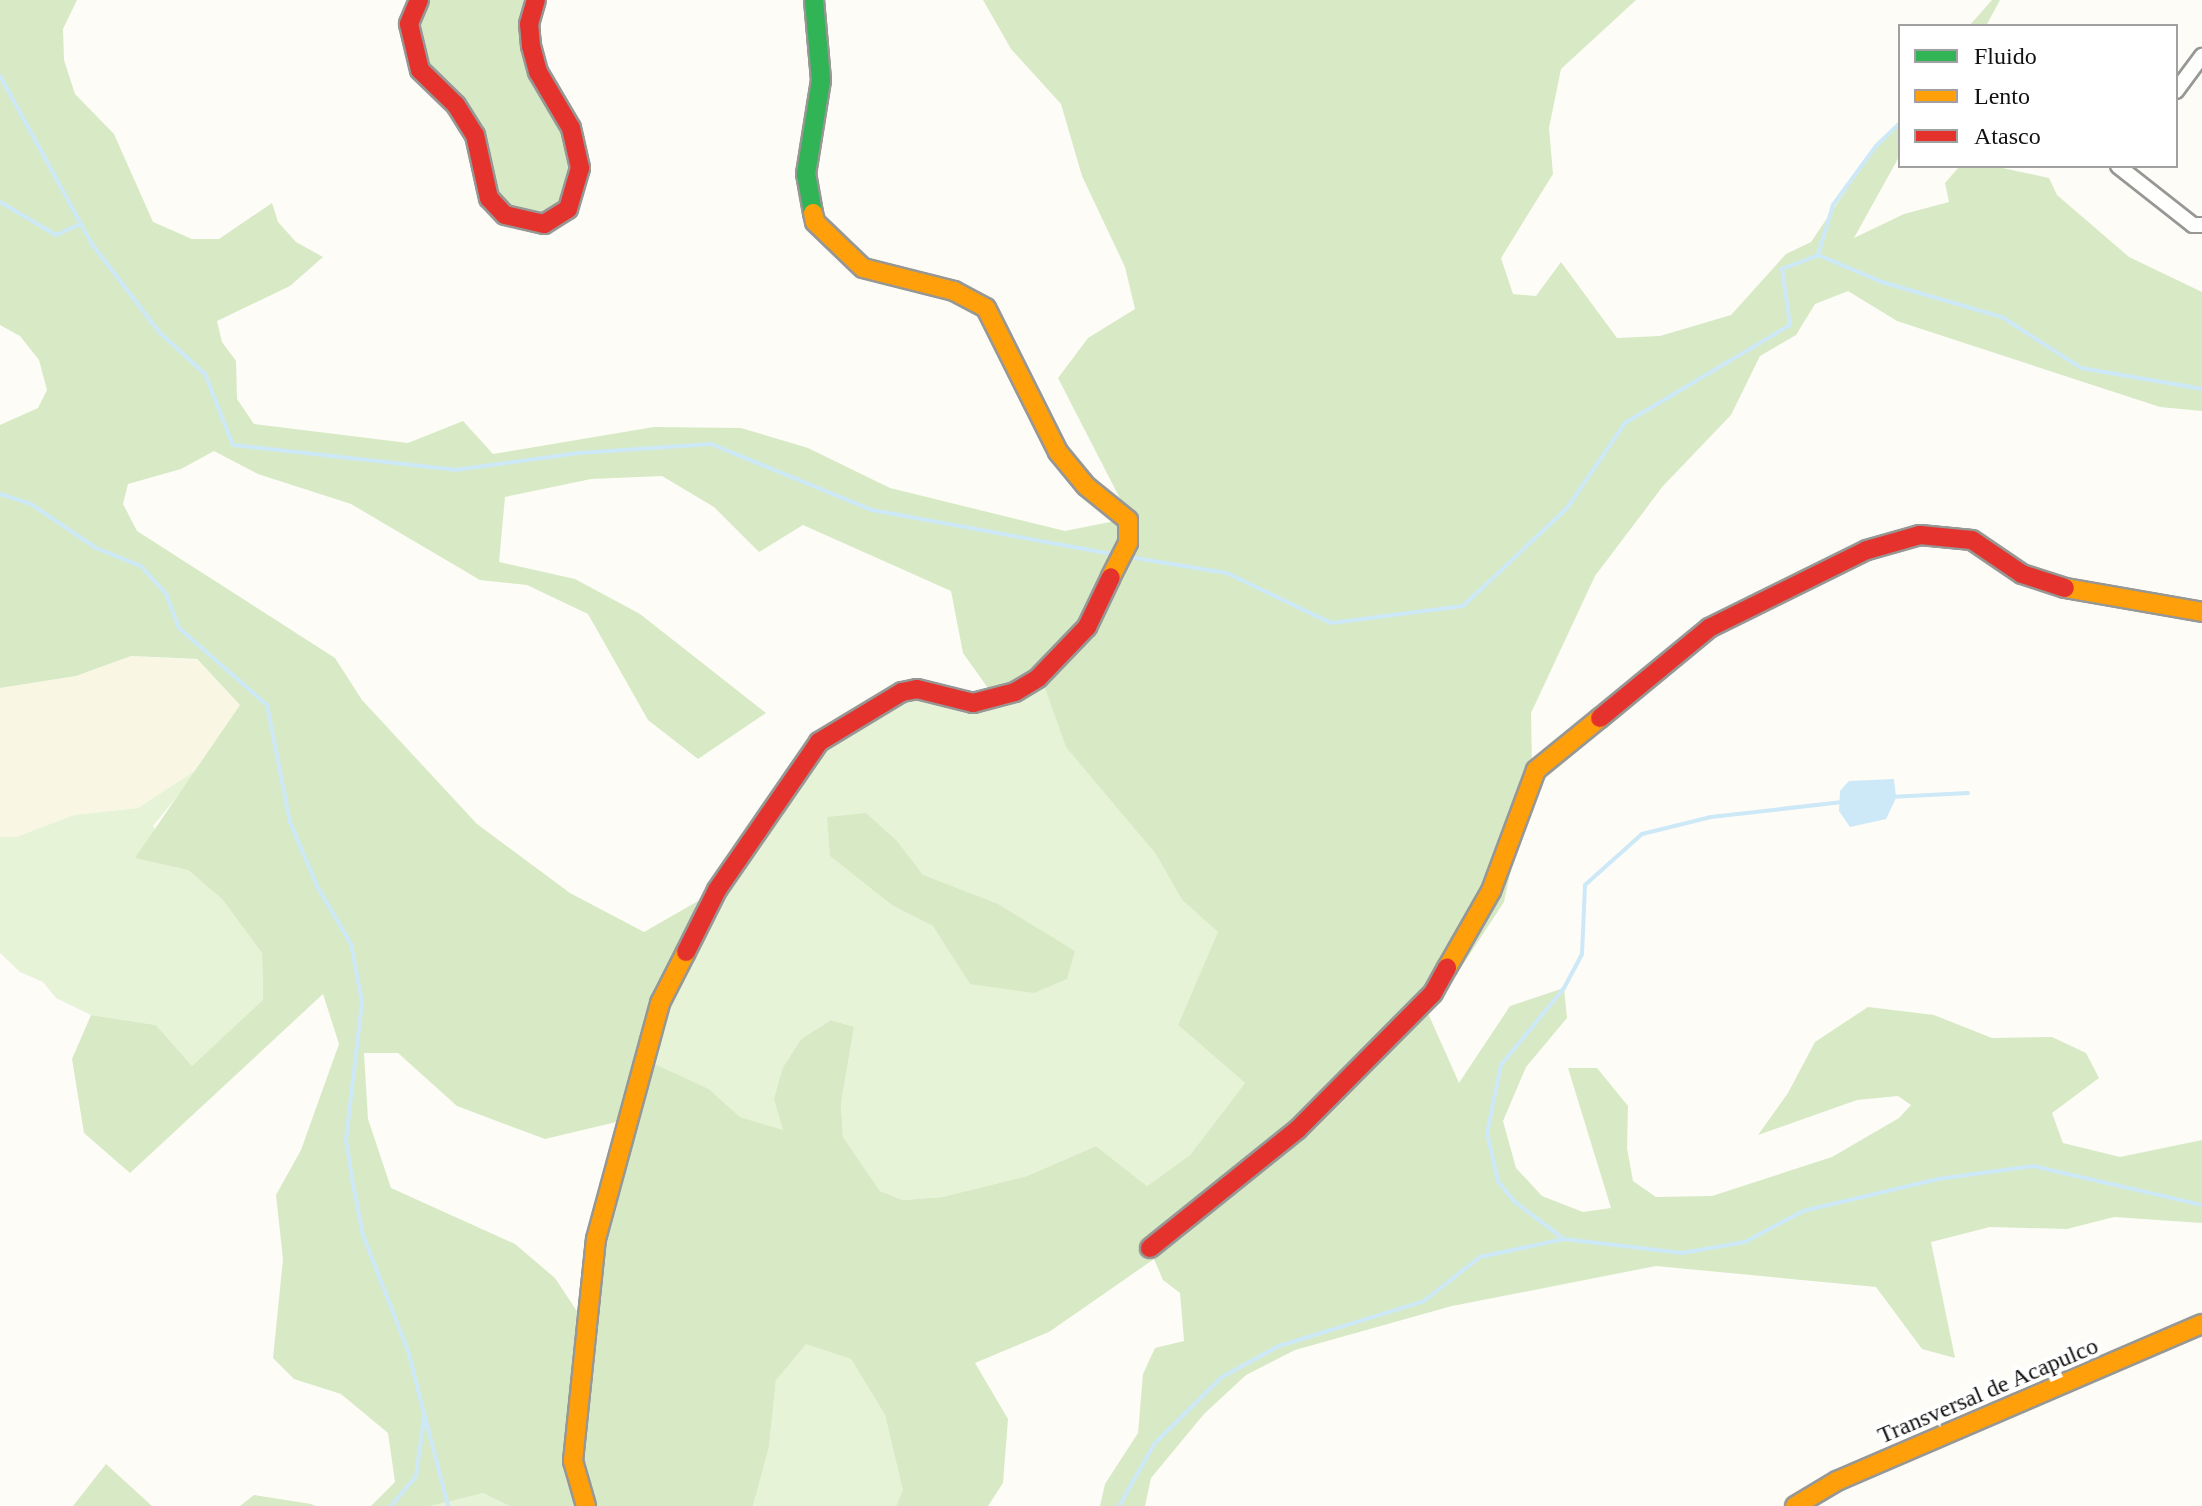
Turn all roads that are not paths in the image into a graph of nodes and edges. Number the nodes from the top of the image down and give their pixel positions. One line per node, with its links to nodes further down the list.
1 (419, 0): 2 (street)
2 (536, 0)
3 (814, 0): 11 (street)
4 (2202, 56): 5 (street)
5 (2178, 88)
6 (2121, 168): 7 (street)
7 (2202, 225)
8 (2202, 612): 9 (street)
9 (1150, 1248)
10 (2202, 1324): 12 (street, Transversal de Acapulco)
11 (586, 1506)
12 (1795, 1506)

